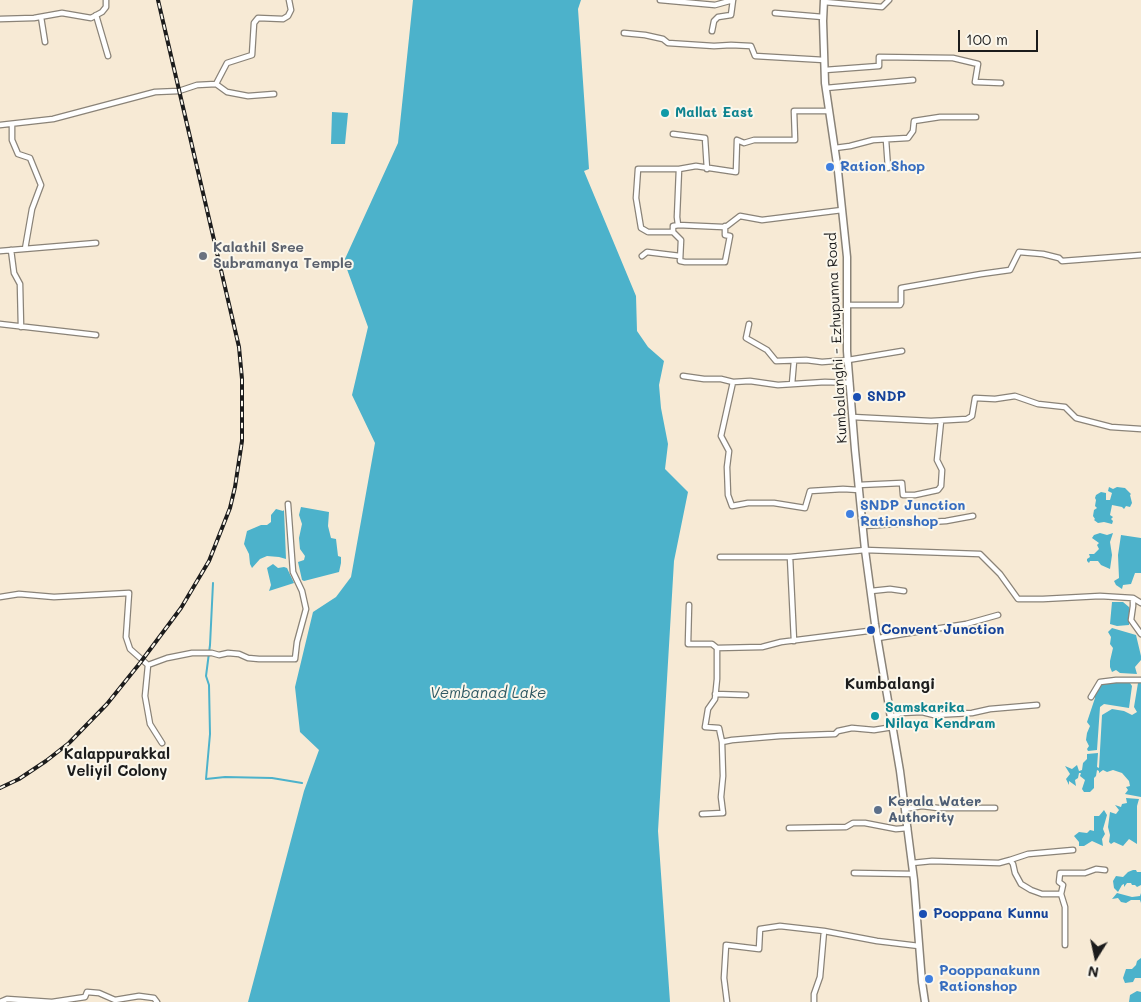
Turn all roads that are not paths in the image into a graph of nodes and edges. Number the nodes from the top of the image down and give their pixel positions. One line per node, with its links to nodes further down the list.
1 (106, 0): 8 (street)
2 (289, 0): 20 (street)
3 (660, 0): 4 (street)
4 (733, 0): 12 (street)
5 (889, 0): 6 (street)
6 (824, 1): 9 (main road, Kumbalanghi - Ezhupunna Road)
7 (775, 13): 9 (street)
8 (96, 15): 10 (street); 15 (street)
9 (823, 17): 16 (main road, Kumbalanghi - Ezhupunna Road)
10 (41, 18): 11 (street); 14 (street)
11 (0, 19)
12 (712, 31)
13 (624, 33): 16 (street)
14 (45, 42)
15 (108, 56)
16 (824, 60): 17 (main road, Kumbalanghi - Ezhupunna Road)
17 (825, 70): 19 (street); 21 (main road, Kumbalanghi - Ezhupunna Road)
18 (913, 80): 21 (street)
19 (1001, 82)
20 (216, 84): 22 (street); 25 (street)
21 (826, 88): 23 (main road, Kumbalanghi - Ezhupunna Road)
22 (274, 94)
23 (829, 111): 29 (main road, Kumbalanghi - Ezhupunna Road); 32 (street)
24 (976, 117): 28 (street)
25 (12, 124): 26 (street); 38 (street)
26 (0, 125)
27 (673, 134): 32 (street)
28 (886, 140): 29 (street); 30 (street)
29 (835, 148): 33 (main road, Kumbalanghi - Ezhupunna Road)
30 (888, 168)
31 (679, 169): 32 (street); 34 (street); 36 (street)
32 (707, 169)
33 (842, 210): 35 (street); 44 (main road, Kumbalanghi - Ezhupunna Road)
34 (680, 225): 35 (street); 36 (street)
35 (725, 226): 43 (street)
36 (673, 232): 43 (street)
37 (96, 243): 38 (street)
38 (26, 249): 39 (street)
39 (11, 250): 40 (street); 47 (street)
40 (0, 251)
41 (1141, 255): 44 (street)
42 (642, 256): 43 (street)
43 (680, 256)
44 (847, 305): 50 (main road, Kumbalanghi - Ezhupunna Road)
45 (0, 324): 47 (street)
46 (749, 324): 51 (street)
47 (21, 328): 48 (street)
48 (96, 335)
49 (902, 351): 50 (street)
50 (848, 360): 51 (street); 54 (main road, Kumbalanghi - Ezhupunna Road)
51 (794, 361): 55 (street)
52 (683, 376): 53 (street)
53 (733, 382): 55 (street); 59 (street)
54 (850, 383): 55 (street); 56 (main road, Kumbalanghi - Ezhupunna Road)
55 (792, 384)
56 (852, 417): 57 (street); 59 (main road, Kumbalanghi - Ezhupunna Road)
57 (941, 421): 58 (street); 59 (street)
58 (1141, 429)
59 (859, 487): 62 (main road, Kumbalanghi - Ezhupunna Road)
60 (288, 504): 78 (street)
61 (973, 516): 62 (street)
62 (863, 526): 63 (main road, Kumbalanghi - Ezhupunna Road)
63 (865, 550): 65 (street); 67 (main road, Kumbalanghi - Ezhupunna Road); 69 (street)
64 (720, 557): 65 (street)
65 (790, 557): 76 (street)
66 (904, 591): 67 (street)
67 (871, 592): 73 (main road, Kumbalanghi - Ezhupunna Road)
68 (0, 597): 78 (street)
69 (1132, 598): 70 (street); 74 (street)
70 (1141, 602)
71 (690, 605): 77 (street)
72 (998, 615): 75 (street)
73 (876, 630): 75 (main road, Kumbalanghi - Ezhupunna Road); 76 (street)
74 (1141, 634)
75 (878, 638): 84 (main road, Kumbalanghi - Ezhupunna Road)
76 (794, 641): 77 (street)
77 (717, 648): 80 (street)
78 (148, 665): 87 (street)
79 (1141, 679): 82 (street)
80 (715, 694): 81 (street); 86 (street)
81 (746, 695)
82 (1090, 697)
83 (1037, 706): 84 (street)
84 (891, 717): 85 (main road, Kumbalanghi - Ezhupunna Road)
85 (893, 727): 86 (street); 89 (main road, Kumbalanghi - Ezhupunna Road)
86 (722, 742): 90 (street)
87 (162, 743)
88 (995, 808): 89 (street)
89 (905, 809): 92 (main road, Kumbalanghi - Ezhupunna Road)
90 (702, 814)
91 (789, 828): 92 (street)
92 (908, 828): 95 (main road, Kumbalanghi - Ezhupunna Road)
93 (1073, 850): 94 (street)
94 (1010, 860): 95 (street); 99 (street)
95 (912, 863): 98 (main road, Kumbalanghi - Ezhupunna Road)
96 (1105, 870): 99 (street)
97 (854, 873): 98 (street)
98 (914, 874): 102 (main road, Kumbalanghi - Ezhupunna Road)
99 (1061, 894): 101 (street)
100 (824, 931): 102 (street); 105 (street); 106 (street)
101 (1065, 945)
102 (919, 946): 107 (main road, Kumbalanghi - Ezhupunna Road)
103 (0, 1002): 104 (street)
104 (157, 1002)
105 (727, 1002)
106 (814, 1002)
107 (925, 1002)

